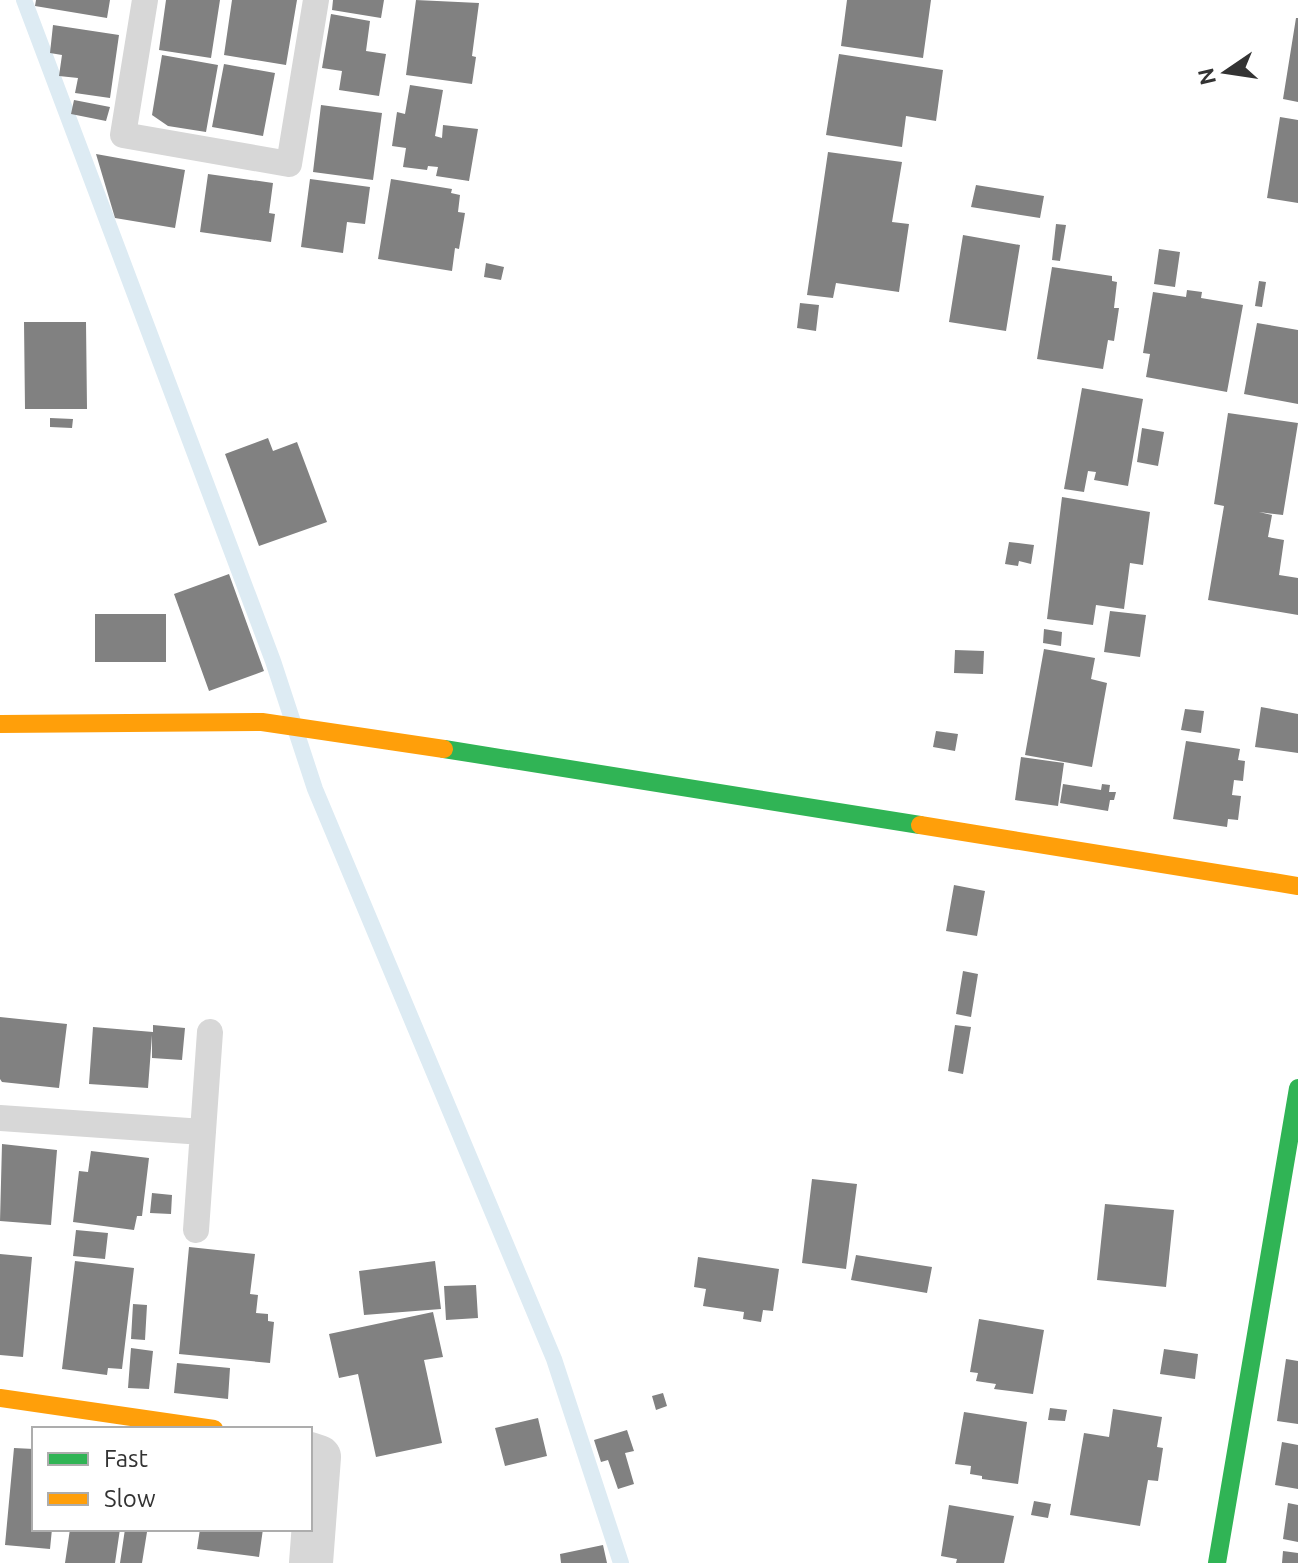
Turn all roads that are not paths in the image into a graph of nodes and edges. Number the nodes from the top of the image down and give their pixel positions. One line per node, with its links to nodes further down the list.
1 (145, 0): 2 (lane)
2 (316, 0)
3 (0, 724): 4 (street)
4 (1298, 886)
5 (210, 1032): 8 (lane)
6 (1298, 1088): 14 (street)
7 (0, 1118): 8 (lane)
8 (203, 1132): 9 (lane)
9 (196, 1230)
10 (0, 1398): 11 (street)
11 (200, 1427)
12 (312, 1455): 13 (street)
13 (311, 1563)
14 (1217, 1563)

